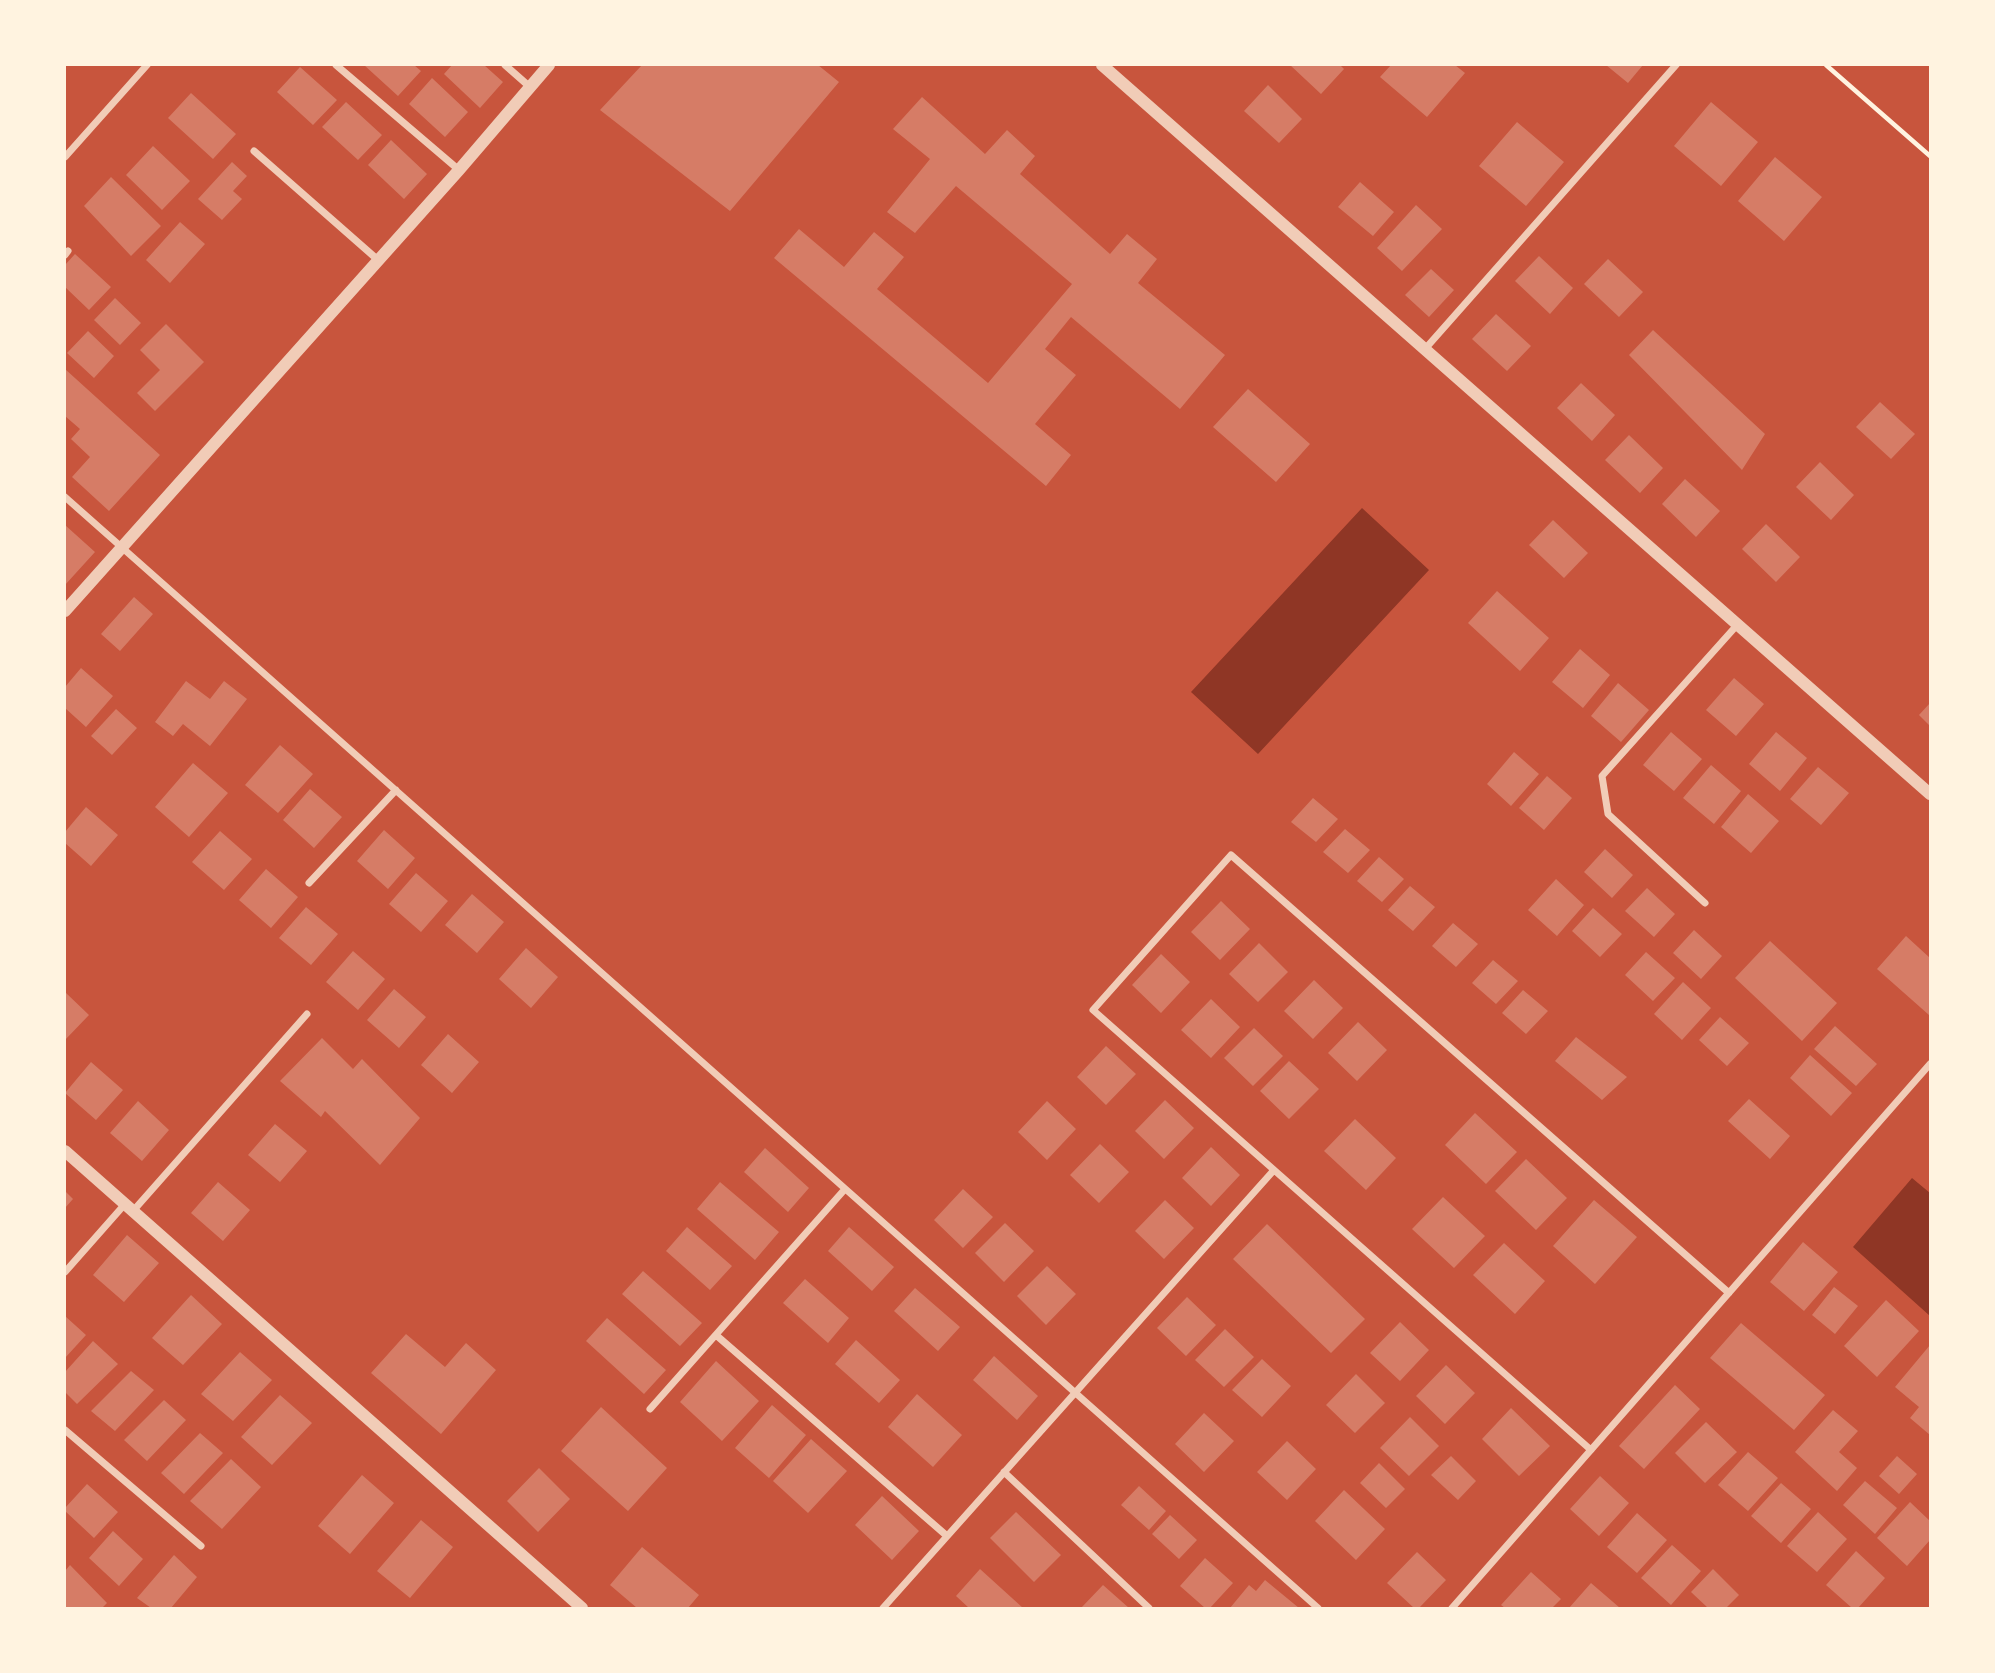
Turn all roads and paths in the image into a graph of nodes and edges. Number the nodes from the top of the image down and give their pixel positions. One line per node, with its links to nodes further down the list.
1 (147, 65): 11 (street)
2 (336, 65): 12 (street)
3 (505, 65): 8 (street)
4 (549, 65): 8 (street)
5 (1102, 65): 14 (street)
6 (1676, 65): 14 (street)
7 (1826, 65): 10 (path)
8 (530, 87): 12 (street)
9 (254, 151): 13 (street)
10 (1930, 156)
11 (65, 157)
12 (458, 170): 13 (street)
13 (378, 260): 16 (street)
14 (1425, 349): 18 (street)
15 (65, 497): 16 (street)
16 (121, 546): 17 (street); 19 (street)
17 (65, 611)
18 (1738, 624): 20 (street); 22 (street)
19 (396, 790): 21 (street); 27 (street)
20 (1930, 794)
21 (309, 883)
22 (1705, 902)
23 (307, 1014): 28 (street)
24 (1930, 1063): 30 (street)
25 (65, 1151): 28 (street)
26 (1274, 1170): 30 (street); 32 (street); 35 (street)
27 (845, 1189): 31 (street); 32 (street)
28 (129, 1208): 29 (street); 39 (street)
29 (65, 1272)
30 (1729, 1293): 35 (street)
31 (716, 1335): 33 (street); 37 (street)
32 (1074, 1392): 36 (street); 42 (street)
33 (650, 1409)
34 (65, 1430): 38 (street)
35 (1591, 1450): 43 (street)
36 (1004, 1472): 37 (street); 41 (street)
37 (947, 1536): 40 (street)
38 (201, 1546)
39 (582, 1608)
40 (883, 1608)
41 (1149, 1608)
42 (1318, 1608)
43 (1452, 1608)

